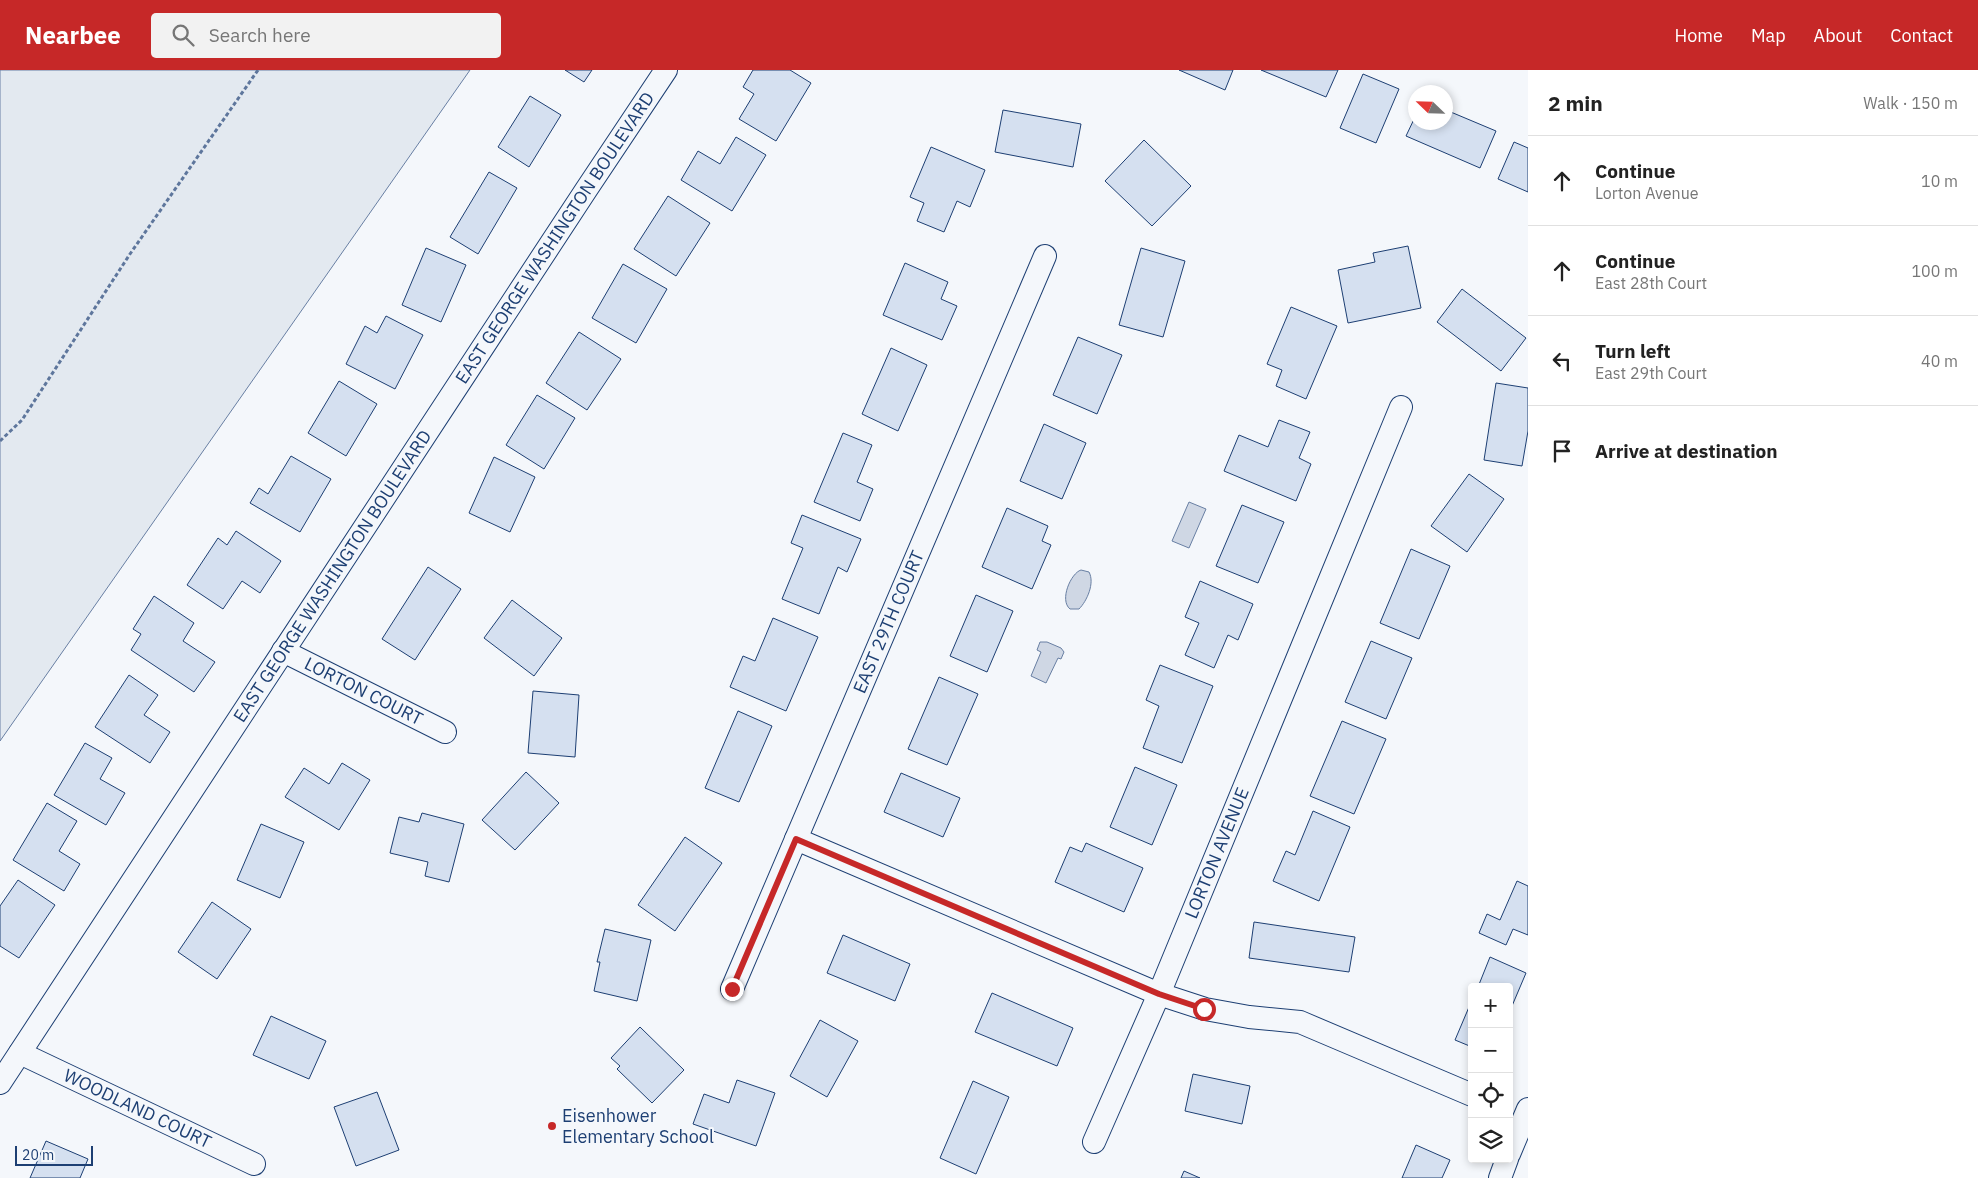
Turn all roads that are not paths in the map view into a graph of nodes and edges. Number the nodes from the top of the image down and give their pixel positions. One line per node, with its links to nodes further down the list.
1 (666, 70): 4 (street, EAST GEORGE WASHINGTON BOULEVARD)
2 (1045, 256): 6 (street, EAST 29TH COURT)
3 (1401, 407): 8 (street, LORTON AVENUE)
4 (283, 651): 5 (street, LORTON COURT); 9 (street, EAST GEORGE WASHINGTON BOULEVARD)
5 (445, 732)
6 (796, 839): 7 (street, EAST 29TH COURT); 8 (street)
7 (732, 989)
8 (1159, 994): 11 (street); 13 (street, LORTON AVENUE)
9 (20, 1053): 10 (street, EAST GEORGE WASHINGTON BOULEVARD); 16 (street, WOODLAND COURT)
10 (0, 1083)
11 (1468, 1093)
12 (1522, 1114): 14 (street)
13 (1094, 1142)
14 (1513, 1142)
15 (1506, 1163): 17 (street)
16 (254, 1164)
17 (1500, 1178)

